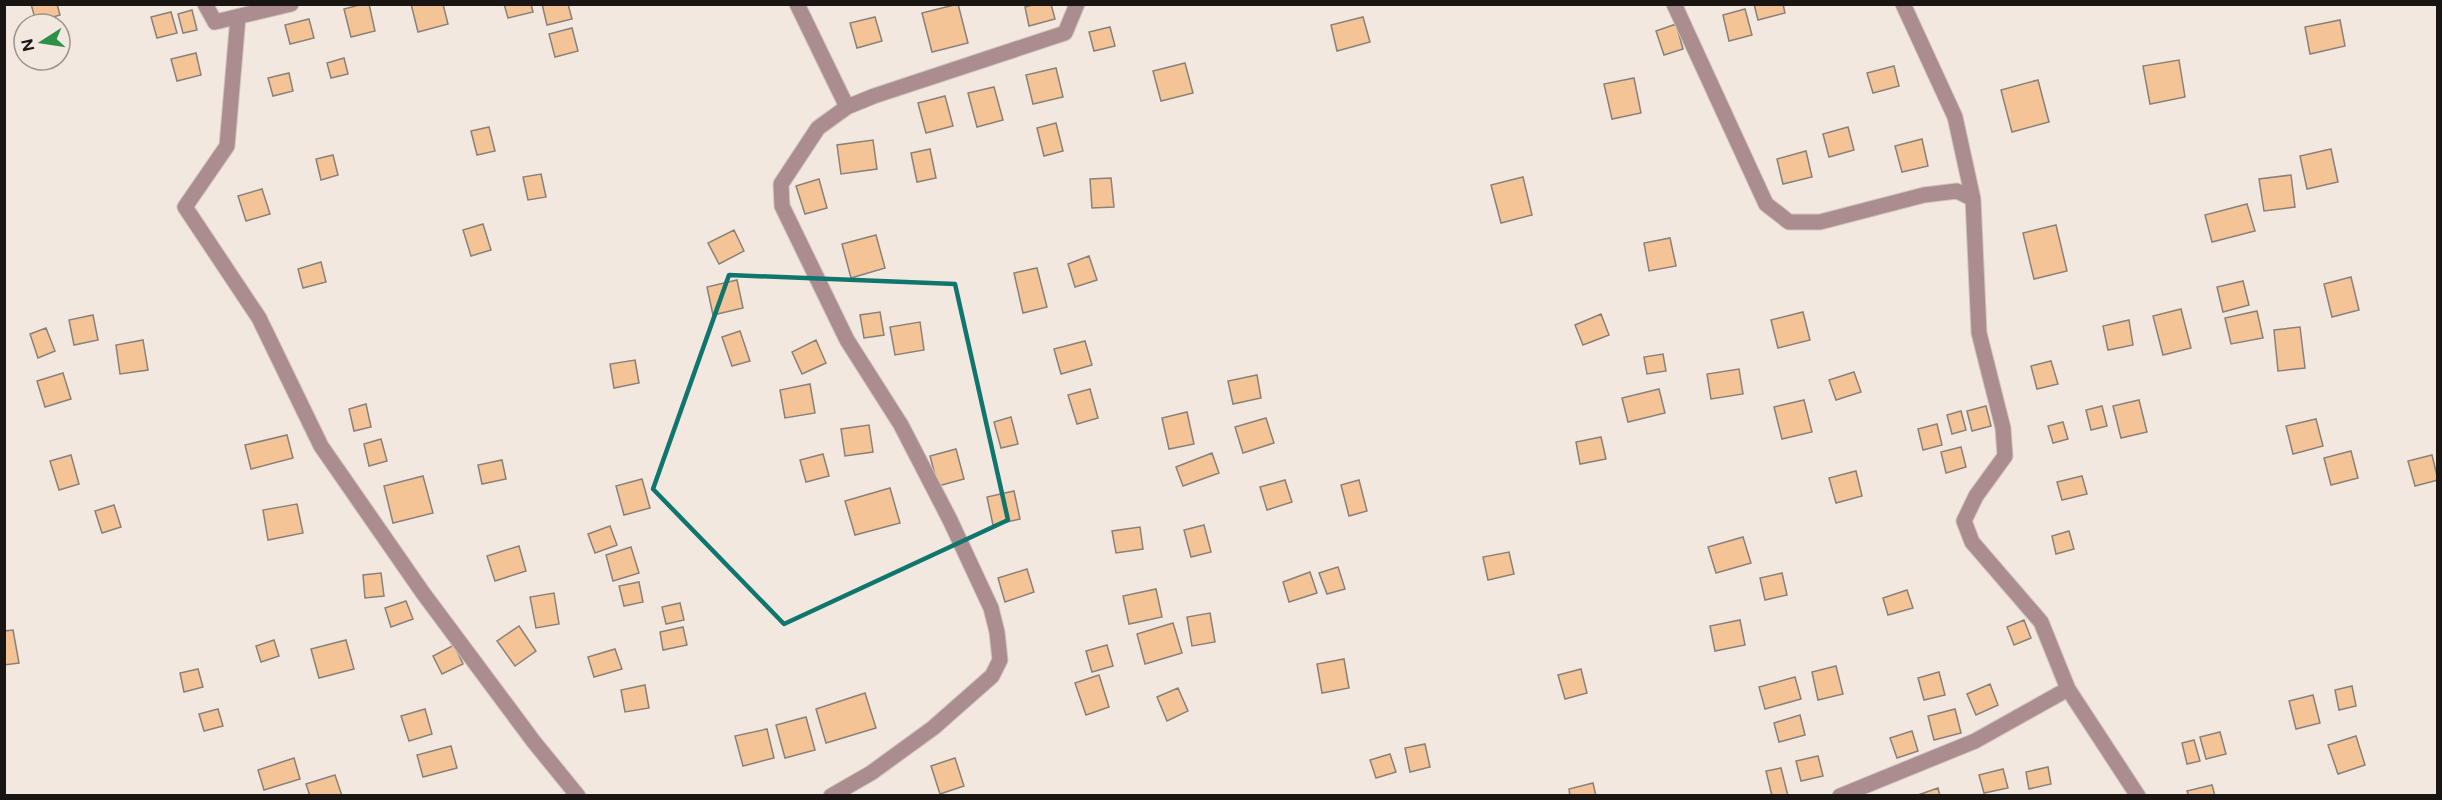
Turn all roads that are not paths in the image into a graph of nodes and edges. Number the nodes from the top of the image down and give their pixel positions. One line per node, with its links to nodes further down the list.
1 (205, 4): 7 (street)
2 (291, 4): 7 (street)
3 (797, 4): 8 (street)
4 (1077, 4): 8 (street)
5 (1674, 4): 9 (street)
6 (1903, 4): 9 (street)
7 (238, 17): 11 (street)
8 (847, 107): 12 (street)
9 (1973, 199): 10 (street)
10 (2068, 689): 13 (street); 14 (street)
11 (578, 795)
12 (831, 795)
13 (1840, 795)
14 (2138, 795)

